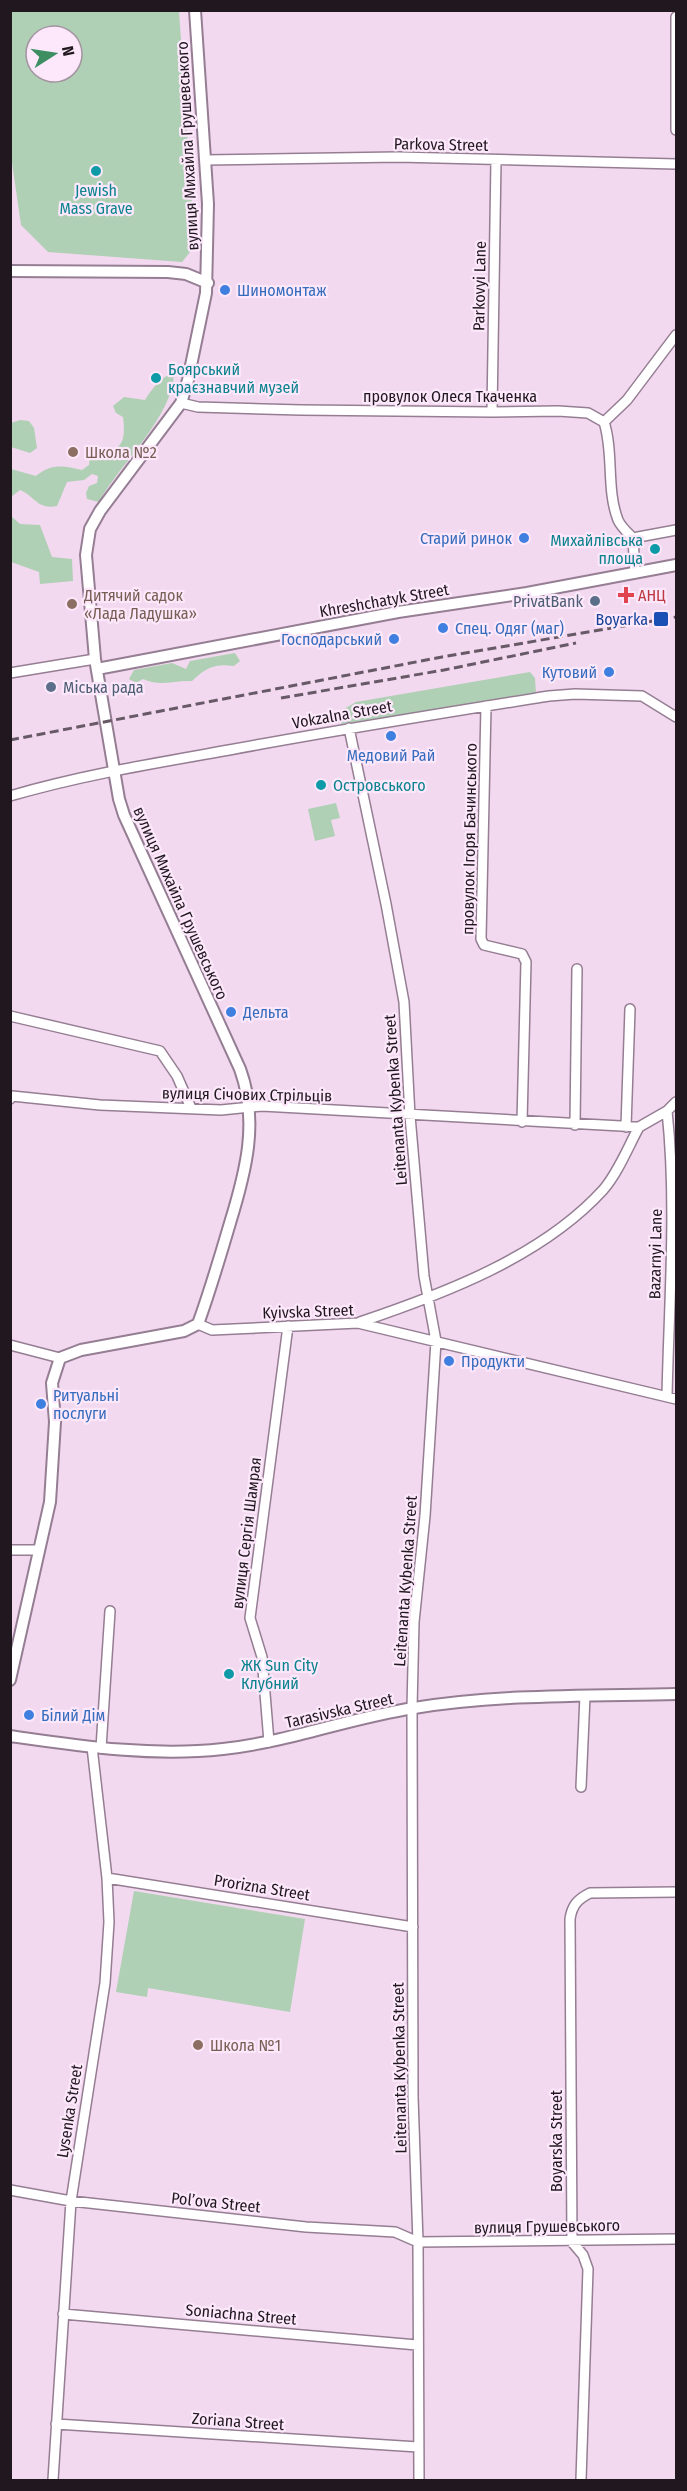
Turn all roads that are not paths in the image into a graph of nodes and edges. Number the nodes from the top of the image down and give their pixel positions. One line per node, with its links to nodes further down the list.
1 (195, 10): 4 (street, вулиця Михайла Грушевського)
2 (676, 17): 3 (street)
3 (676, 130)
4 (205, 160): 5 (street, Parkova Street); 8 (street, вулиця Михайла Грушевського)
5 (496, 160): 6 (street, Parkova Street); 11 (street, Parkovyi Lane)
6 (676, 164)
7 (10, 271): 8 (street)
8 (208, 283): 10 (street, вулиця Михайла Грушевського)
9 (676, 335): 12 (street)
10 (181, 403): 11 (street, провулок Олеся Ткаченка); 17 (street, вулиця Михайла Грушевського)
11 (492, 412): 12 (street, провулок Олеся Ткаченка)
12 (604, 422): 14 (street)
13 (676, 530): 14 (street)
14 (633, 538): 16 (street)
15 (676, 566): 16 (street, Khreshchatyk Street)
16 (635, 573): 17 (street, Khreshchatyk Street)
17 (96, 664): 18 (street); 22 (street, вулиця Михайла Грушевського)
18 (10, 673)
19 (486, 706): 20 (street, Vokzalna Street); 21 (street, Vokzalna Street); 33 (street, провулок Ігоря Бачинського)
20 (676, 717)
21 (349, 728): 22 (street, Vokzalna Street); 32 (street, Leitenanta Kybenka Street)
22 (114, 771): 23 (street, Vokzalna Street); 29 (street, вулиця Михайла Грушевського)
23 (10, 796)
24 (577, 969): 34 (street)
25 (630, 1009): 35 (street)
26 (10, 1016): 30 (street)
27 (11, 1098): 30 (street, вулиця Січових Стрільців)
28 (676, 1102): 31 (street, вулиця Січових Стрільців)
29 (250, 1106): 30 (street, вулиця Січових Стрільців); 32 (street, вулиця Січових Стрільців); 39 (street, вулиця Михайла Грушевського)
30 (191, 1108)
31 (667, 1112): 36 (street, вулиця Січових Стрільців); 44 (street, Bazarnyi Lane)
32 (410, 1116): 33 (street, вулиця Січових Стрільців); 37 (street, Leitenanta Kybenka Street)
33 (522, 1122): 34 (street, вулиця Січових Стрільців)
34 (575, 1125): 35 (street, вулиця Січових Стрільців)
35 (626, 1127): 36 (street, вулиця Січових Стрільців)
36 (639, 1127): 37 (street)
37 (427, 1299): 38 (street); 41 (street, Leitenanta Kybenka Street)
38 (358, 1323): 40 (street, Kyivska Street); 41 (street, Kyivska Street)
39 (198, 1324): 40 (street, Kyivska Street); 43 (street, Kyivska Street)
40 (288, 1326): 53 (street, вулиця Сергія Шамрая)
41 (436, 1341): 44 (street, Kyivska Street); 51 (street, Leitenanta Kybenka Street)
42 (10, 1345): 43 (street)
43 (60, 1358): 46 (street)
44 (672, 1398)
45 (10, 1550): 46 (street)
46 (39, 1550): 48 (street)
47 (110, 1611): 54 (street, Lysenka Street)
48 (10, 1680)
49 (676, 1694): 50 (street, Tarasivska Street)
50 (585, 1696): 51 (street, Tarasivska Street); 55 (street)
51 (412, 1708): 53 (street, Tarasivska Street); 58 (street, Leitenanta Kybenka Street)
52 (10, 1736): 54 (street, Tarasivska Street)
53 (269, 1742): 54 (street, Tarasivska Street)
54 (96, 1748): 56 (street, Lysenka Street)
55 (581, 1787)
56 (107, 1878): 58 (street, Prorizna Street); 60 (street, Lysenka Street)
57 (676, 1892): 63 (street, Boyarska Street)
58 (413, 1927): 62 (street, Leitenanta Kybenka Street)
59 (10, 2190): 60 (street, Pol’ova Street)
60 (71, 2201): 62 (street, Pol’ova Street); 64 (street, Lysenka Street)
61 (676, 2239): 63 (street, вулиця Грушевського)
62 (418, 2242): 63 (street, вулиця Грушевського); 65 (street, Leitenanta Kybenka Street)
63 (572, 2242): 70 (street)
64 (63, 2314): 65 (street, Soniachna Street); 66 (street, Lysenka Street)
65 (417, 2345): 67 (street, Leitenanta Kybenka Street)
66 (56, 2424): 67 (street, Zoriana Street); 68 (street, Lysenka Street)
67 (418, 2448): 69 (street, Leitenanta Kybenka Street)
68 (53, 2481)
69 (418, 2481)
70 (581, 2481)

